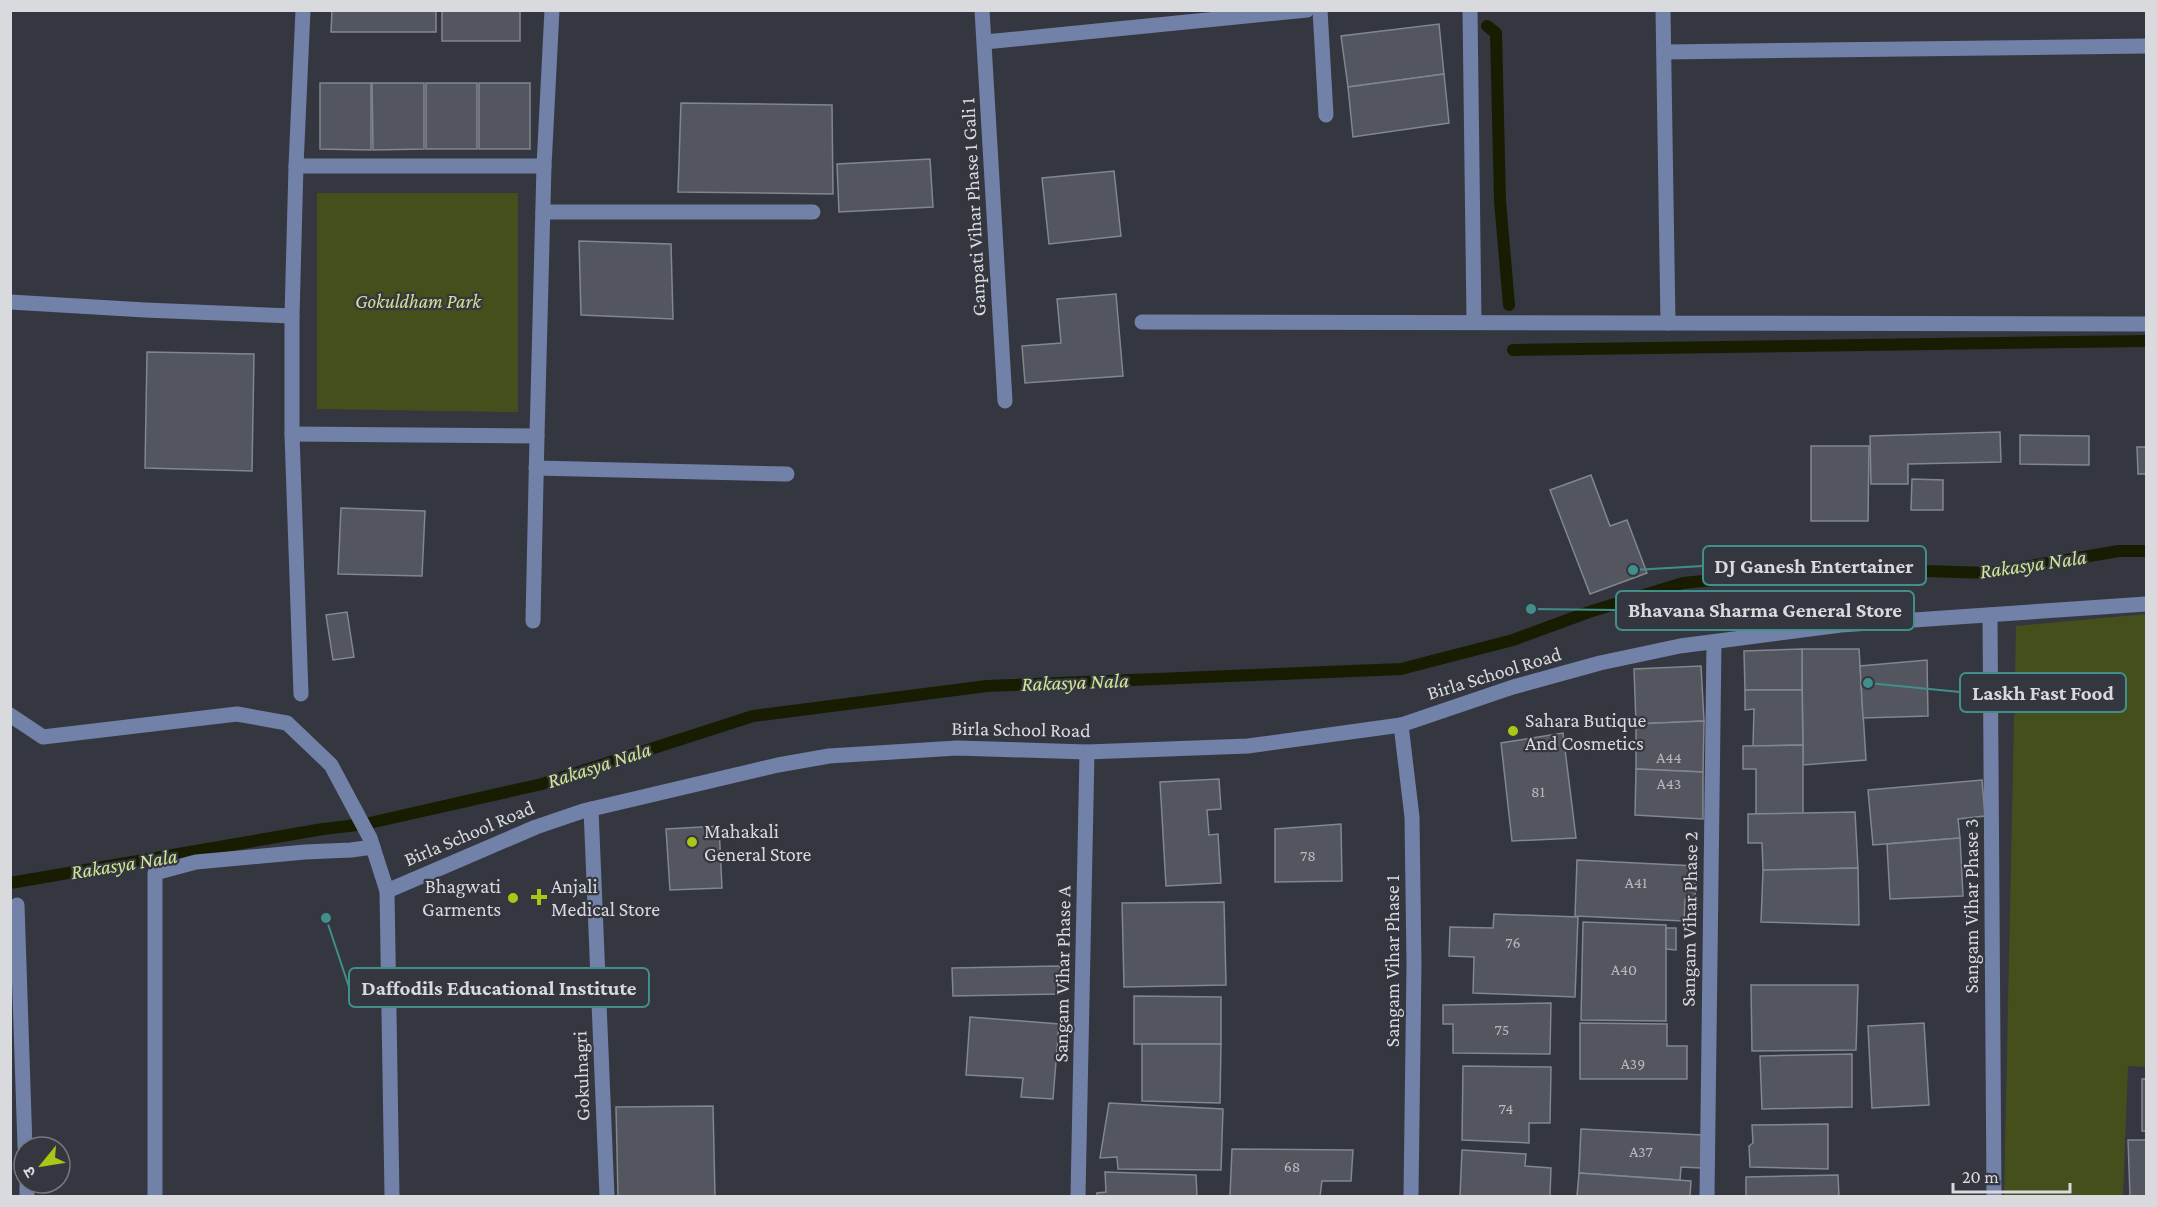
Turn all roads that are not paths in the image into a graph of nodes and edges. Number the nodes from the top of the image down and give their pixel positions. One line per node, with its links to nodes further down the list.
1 (303, 10): 12 (street)
2 (552, 10): 13 (street)
3 (982, 10): 8 (street, Ganpati Vihar Phase 1 Gali 1)
4 (1307, 10): 8 (street)
5 (1320, 10): 11 (street)
6 (1470, 10): 19 (street)
7 (1663, 10): 10 (street)
8 (985, 42): 22 (street, Ganpati Vihar Phase 1 Gali 1)
9 (2146, 46): 10 (street)
10 (1664, 52): 20 (street)
11 (1326, 115)
12 (296, 166): 13 (street); 17 (street)
13 (544, 166): 14 (street)
14 (543, 212): 15 (street); 24 (street)
15 (813, 212)
16 (10, 302): 17 (street)
17 (292, 316): 23 (street)
18 (1142, 322): 19 (street)
19 (1473, 322): 20 (street)
20 (1668, 323): 21 (street)
21 (2146, 324)
22 (1005, 401)
23 (292, 434): 24 (street); 31 (street)
24 (537, 436): 25 (street)
25 (536, 468): 26 (street); 29 (street)
26 (787, 474)
27 (2146, 604): 28 (street, Birla School Road)
28 (1990, 615): 30 (street, Birla School Road); 46 (street, Sangam Vihar Phase 3)
29 (533, 621)
30 (1714, 643): 33 (street, Birla School Road); 45 (street, Sangam Vihar Phase 2)
31 (301, 694)
32 (10, 715): 36 (street, Birla School Road)
33 (1401, 725): 34 (street, Birla School Road); 44 (street, Sangam Vihar Phase 1)
34 (1087, 752): 35 (street, Birla School Road); 43 (street, Sangam Vihar Phase A)
35 (591, 809): 37 (street, Birla School Road); 42 (street, Gokulnagri)
36 (371, 842): 37 (street, Birla School Road); 40 (street)
37 (387, 891): 41 (street)
38 (17, 905): 39 (street)
39 (25, 1135)
40 (155, 1197)
41 (392, 1197)
42 (607, 1197)
43 (1078, 1197)
44 (1411, 1197)
45 (1707, 1197)
46 (1994, 1197)

